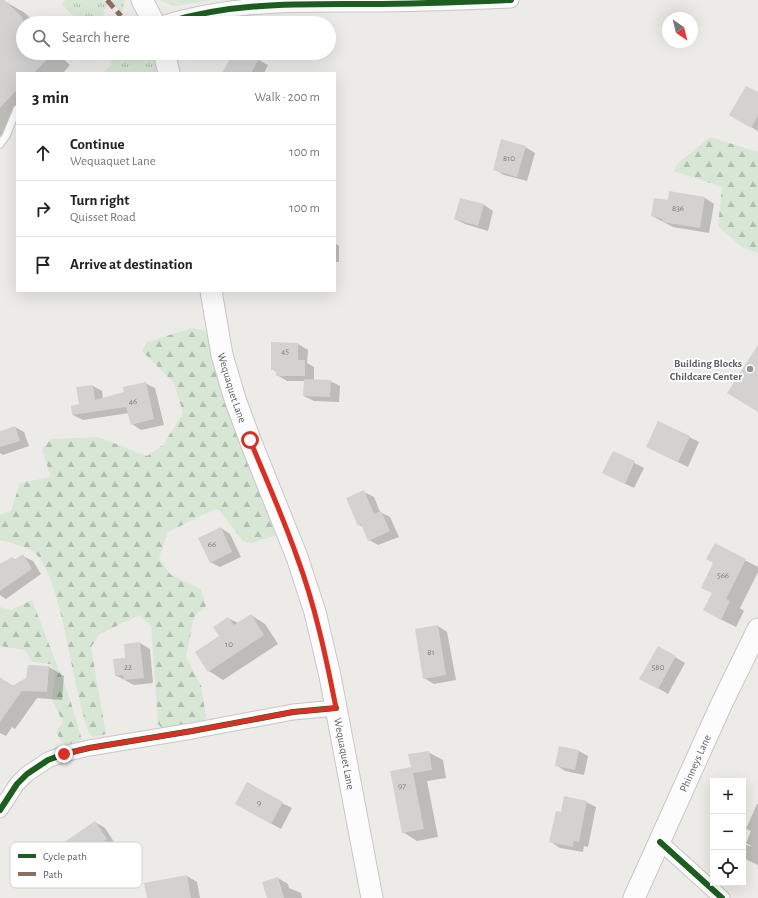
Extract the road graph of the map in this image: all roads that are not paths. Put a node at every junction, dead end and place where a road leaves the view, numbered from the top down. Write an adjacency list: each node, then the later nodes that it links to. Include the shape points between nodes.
1 (142, 0): 3 (main road)
2 (511, 0): 4 (street, via 251,6)
3 (150, 16)
4 (192, 16)
5 (166, 60): 6 (main road)
6 (170, 72)
7 (16, 111): 8 (lane)
8 (0, 144)
9 (211, 292): 11 (main road, Wequaquet Lane, via 222,355 231,386 306,584)
10 (758, 629): 13 (main road, Phinneys Lane)
11 (336, 708): 12 (street, via 293,712 64,754 48,760 27,774); 14 (main road, Wequaquet Lane)
12 (0, 810)
13 (660, 842): 15 (main road, Phinneys Lane); 16 (street)
14 (372, 898)
15 (634, 898)
16 (722, 898)

